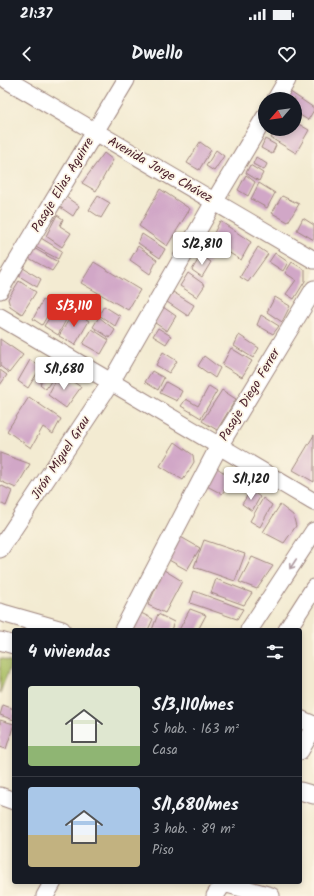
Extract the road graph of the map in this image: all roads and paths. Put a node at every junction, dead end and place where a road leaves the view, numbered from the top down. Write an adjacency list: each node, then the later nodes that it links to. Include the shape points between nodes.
1 (7, 80): 6 (street, Avenida Jorge Chávez)
2 (126, 80): 6 (street, Pasaje Elias Aguirre)
3 (287, 80): 4 (street)
4 (280, 92)
5 (258, 129): 7 (street, Jirón Miguel Grau)
6 (95, 132): 7 (street, Avenida Jorge Chávez); 10 (street, Pasaje Elias Aguirre)
7 (214, 202): 8 (street, Avenida Jorge Chávez); 12 (street, Jirón Miguel Grau)
8 (314, 260)
9 (314, 289): 13 (street, Pasaje Diego Ferrer)
10 (0, 290)
11 (0, 317): 12 (street)
12 (111, 382): 13 (street); 16 (street, Jirón Miguel Grau)
13 (219, 446): 14 (street); 20 (street, Pasaje Diego Ferrer)
14 (314, 502)
15 (314, 531): 21 (street, one-way to 21)
16 (0, 550)
17 (314, 588): 22 (street)
18 (0, 612): 19 (street)
19 (55, 628)
20 (124, 628)
21 (250, 628)
22 (288, 628)
23 (0, 641): 24 (street)
24 (12, 644)
25 (302, 720): 26 (street)
26 (314, 726): 27 (street)
27 (302, 747)
28 (302, 791): 29 (street)
29 (314, 795)
30 (0, 796): 31 (street)
31 (12, 801)
32 (51, 884): 34 (street)
33 (221, 886): 35 (street)
34 (46, 896)
35 (271, 896)

